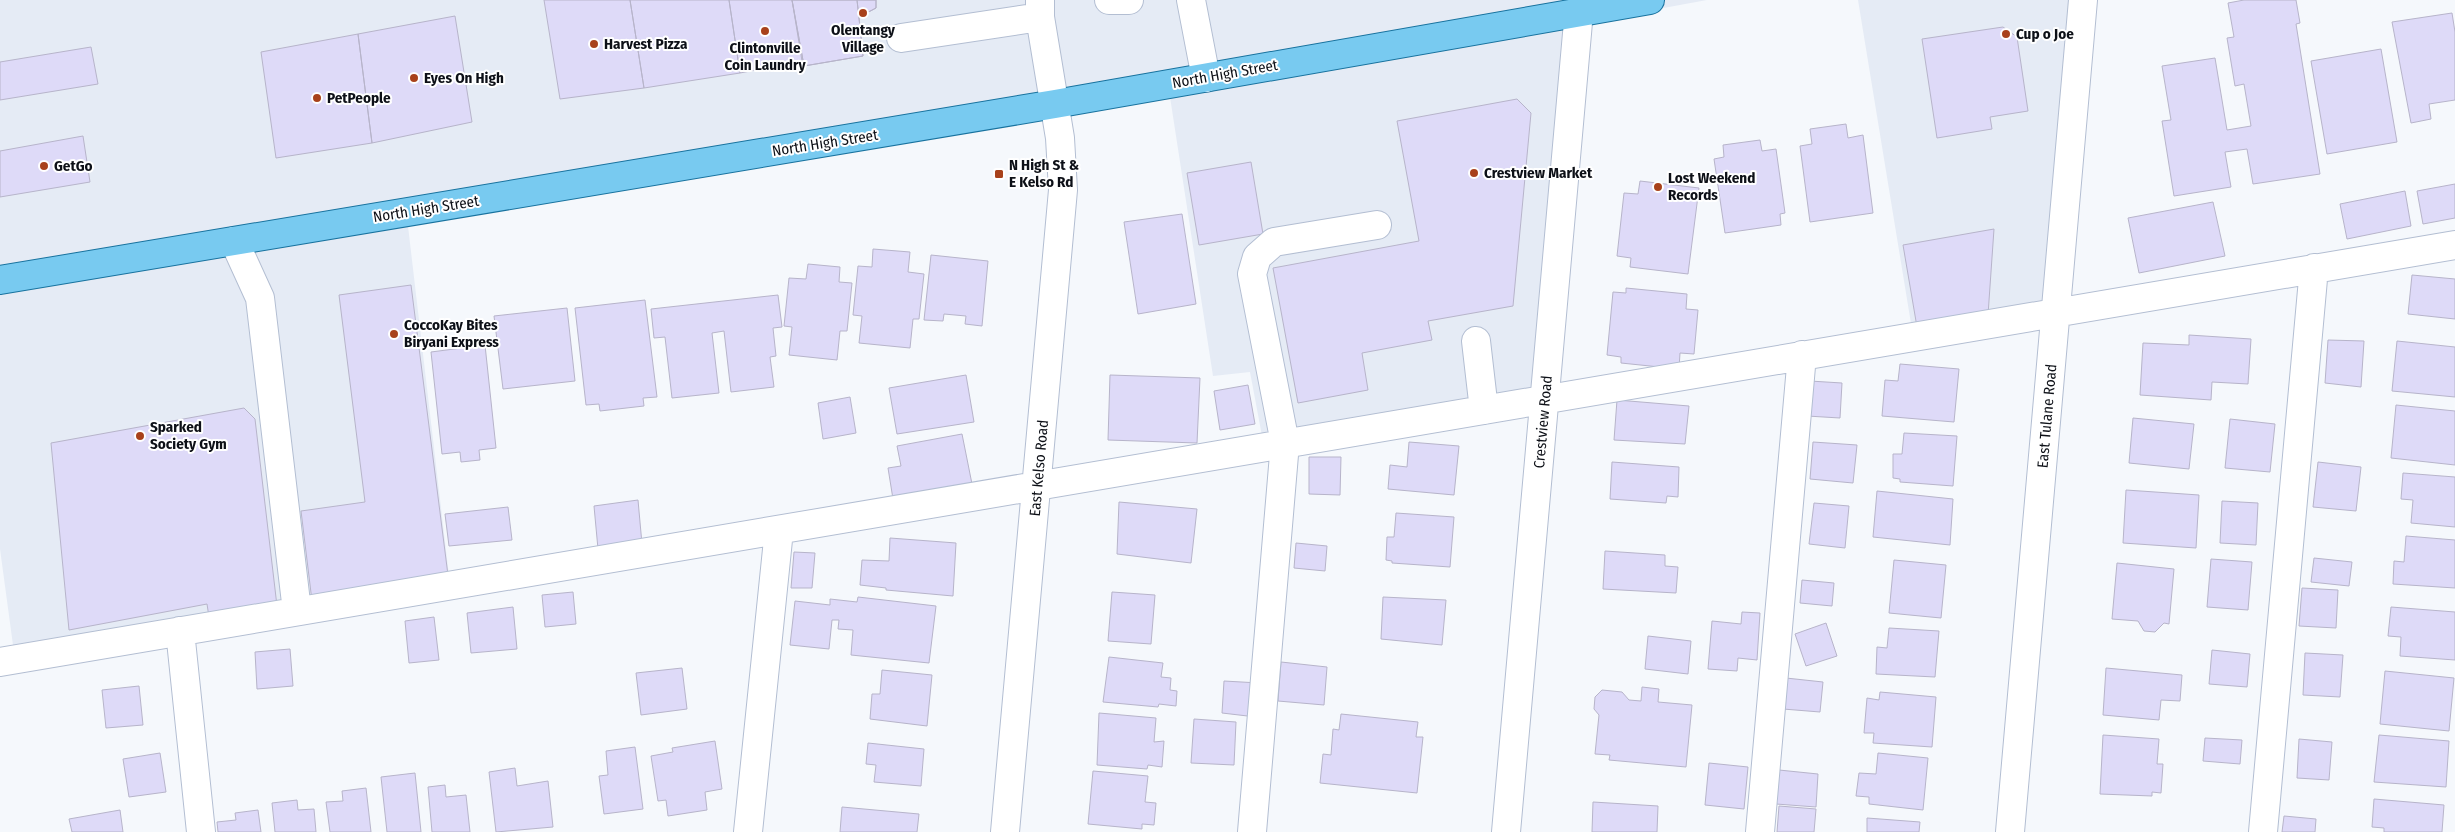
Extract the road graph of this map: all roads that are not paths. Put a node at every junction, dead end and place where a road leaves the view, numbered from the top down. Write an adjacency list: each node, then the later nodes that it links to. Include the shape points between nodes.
1 (1109, 0): 2 (street)
2 (1129, 0)
3 (1191, 0): 9 (street)
4 (1650, 0): 7 (main road, North High Street)
5 (2083, 0): 16 (street, East Tulane Road)
6 (1040, 8): 8 (street); 10 (street, East Kelso Road)
7 (1579, 11): 9 (main road, North High Street); 19 (street, Crestview Road)
8 (901, 38)
9 (1206, 78): 10 (main road, North High Street)
10 (1055, 104): 12 (main road, North High Street); 22 (street, East Kelso Road, via 1062,190)
11 (1378, 225): 21 (street, via 1274,242 1257,257 1252,274)
12 (234, 241): 15 (main road, North High Street); 24 (street, via 260,298)
13 (2455, 245): 14 (street)
14 (2314, 268): 16 (street); 34 (street)
15 (0, 280)
16 (2056, 313): 18 (street); 33 (street, East Tulane Road)
17 (1476, 341): 20 (street)
18 (1802, 355): 19 (street); 32 (street)
19 (1544, 400): 20 (street); 31 (street, Crestview Road)
20 (1484, 410): 21 (street)
21 (1286, 443): 22 (street); 30 (street)
22 (1038, 485): 23 (street); 29 (street, East Kelso Road)
23 (779, 530): 24 (street); 28 (street)
24 (297, 611): 25 (street)
25 (180, 631): 26 (street); 27 (street)
26 (0, 662)
27 (201, 832)
28 (748, 832)
29 (1005, 832)
30 (1252, 832)
31 (1506, 832)
32 (1760, 832)
33 (2010, 832)
34 (2263, 832)

